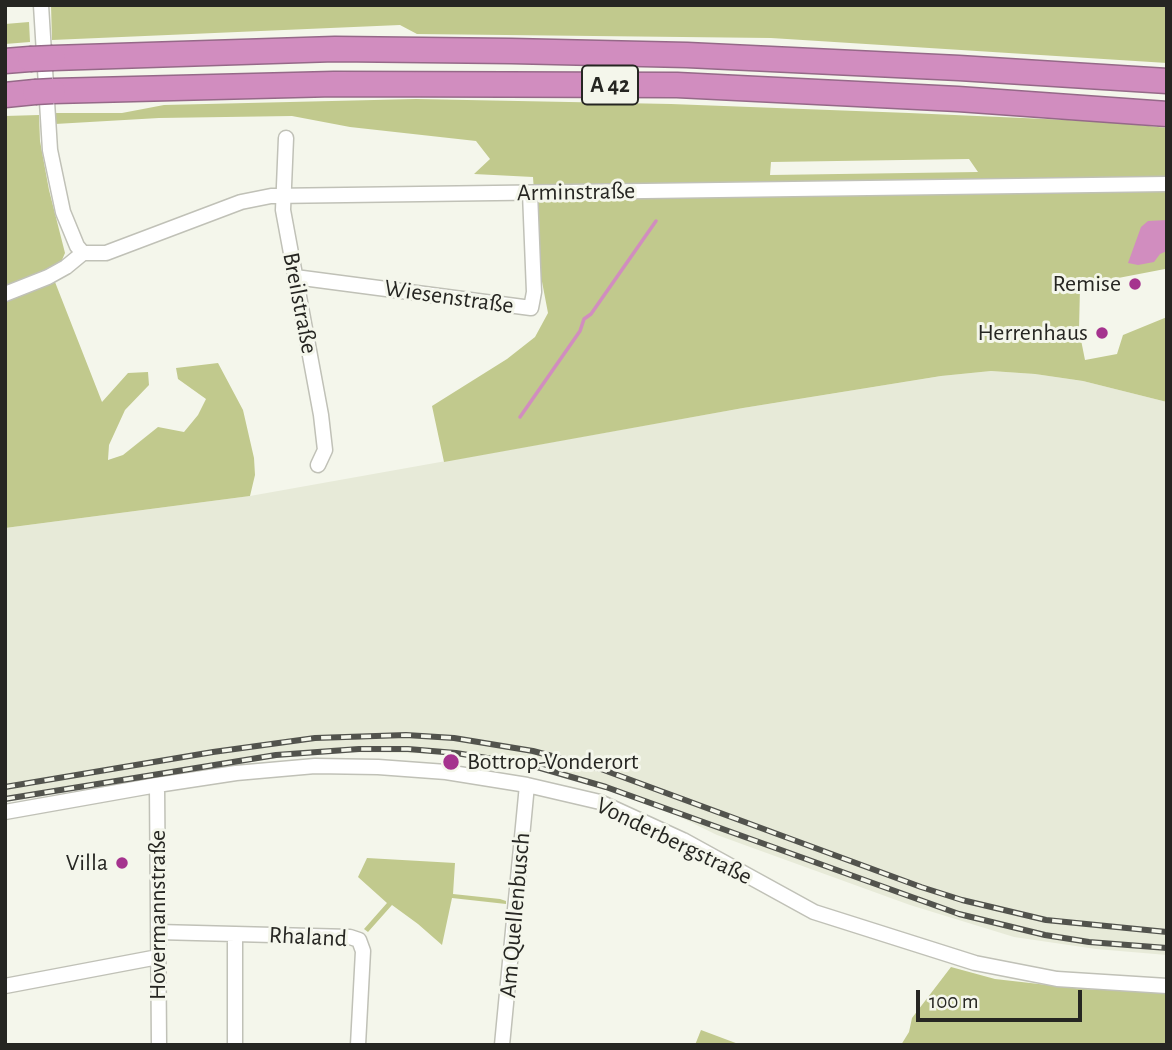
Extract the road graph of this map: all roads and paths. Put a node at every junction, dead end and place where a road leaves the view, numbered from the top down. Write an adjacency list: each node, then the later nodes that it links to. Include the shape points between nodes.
1 (41, 5): 10 (street, via 50,150 63,212)
2 (5, 61): 3 (highway, A 42, via 335,49 538,52 687,55)
3 (1167, 81)
4 (5, 95): 5 (highway, A 42, via 334,84 677,85)
5 (1167, 114)
6 (286, 138): 9 (street, Breilstraße)
7 (1167, 184): 8 (street, Arminstraße)
8 (530, 193): 9 (street, Arminstraße); 11 (street, Wiesenstraße, via 531,308)
9 (282, 197): 10 (street, Arminstraße, via 241,202 106,253); 11 (street, Breilstraße)
10 (83, 253): 12 (street, Arminstraße, via 48,277)
11 (295, 277): 13 (street, Breilstraße, via 324,437 325,450)
12 (5, 294)
13 (318, 465)
14 (157, 785): 15 (street, Vonderbergstraße, via 315,766 421,769); 16 (street, Vonderbergstraße); 17 (street, Hovermannstraße)
15 (527, 785): 21 (street, Vonderbergstraße, via 600,802 683,840 814,912 996,968 1057,979); 25 (street, Am Quellenbusch)
16 (5, 812)
17 (158, 932): 18 (street, Rhaland); 19 (street, Hovermannstraße)
18 (235, 934): 23 (street, Rhaland); 24 (street, Rhaland, via 359,940 363,951)
19 (158, 957): 20 (street); 22 (street, Hovermannstraße)
20 (5, 986)
21 (1167, 986)
22 (159, 1045)
23 (236, 1045)
24 (358, 1045)
25 (502, 1045)

